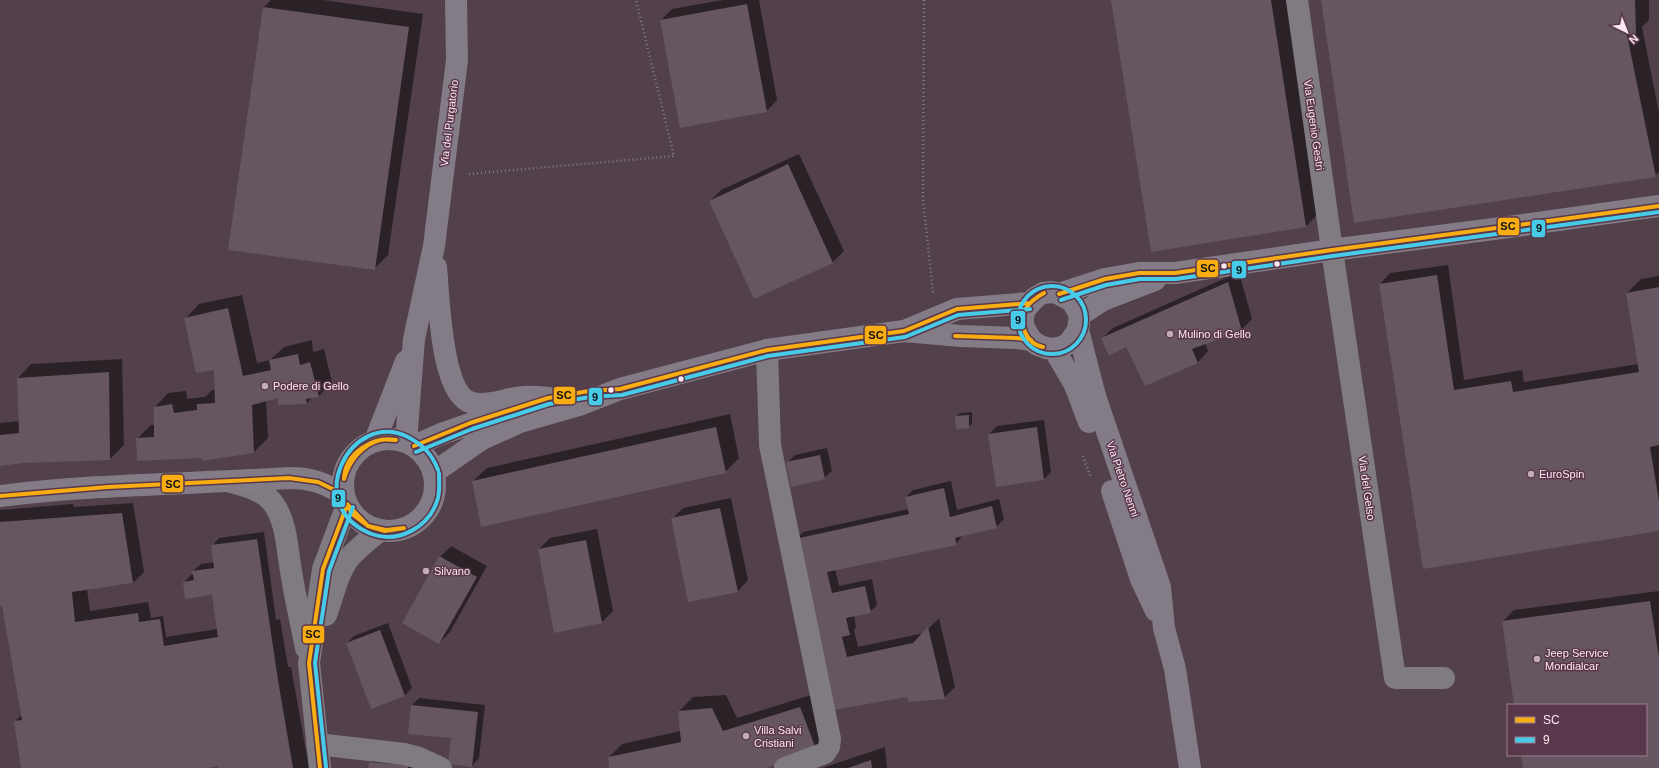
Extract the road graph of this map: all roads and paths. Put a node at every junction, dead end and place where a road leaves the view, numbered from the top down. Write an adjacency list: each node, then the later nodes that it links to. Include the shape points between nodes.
1 (456, 0): 7 (street, Via del Purgatorio, via 457,60)
2 (636, 0): 5 (path, via 674,156)
3 (924, 0): 11 (path, via 923,199)
4 (1297, 0): 8 (street, Via Eugenio Gestri)
5 (469, 174)
6 (1659, 206): 8 (street)
7 (434, 246): 15 (street); 20 (street, via 446,359 452,381 458,391 470,402 478,404 524,397)
8 (1332, 250): 9 (street); 30 (street, Via del Gelso, via 1395,678)
9 (1175, 273): 10 (street, via 1139,273 1105,279); 13 (street, via 1103,300)
10 (1059, 294): 12 (street, via 1043,293); 13 (street, via 1072,301)
11 (934, 300)
12 (1030, 303): 14 (street, via 957,309); 16 (street, via 1025,310 1023,322)
13 (1079, 323): 17 (street, via 1069,343); 28 (street, Via Pietro Nenni, via 1095,396 1160,587)
14 (904, 331): 16 (street); 18 (street)
15 (414, 339): 21 (street); 22 (street)
16 (1030, 340): 17 (street, via 1042,347)
17 (1054, 349): 28 (street, Via Pietro Nenni, via 1081,398 1141,579)
18 (767, 350): 19 (street); 34 (street, via 770,445 830,739 825,753)
19 (620, 389): 20 (street); 23 (street, via 498,431)
20 (548, 398): 22 (street)
21 (375, 441): 22 (street, via 396,439); 26 (street, via 358,451 346,467 343,480)
22 (410, 444): 23 (street, via 423,453)
23 (434, 473): 27 (street, via 433,499 418,521 406,528)
24 (231, 482): 25 (street, via 130,486); 26 (street, via 300,478 323,482); 29 (street, via 265,495 280,513)
25 (0, 496)
26 (345, 499): 27 (street, via 355,517 367,526); 29 (street, via 323,569)
27 (380, 530): 29 (street, via 349,558 343,568)
28 (1164, 628): 35 (street, Via Pietro Nenni, via 1175,669)
29 (309, 663): 31 (street)
30 (1444, 678)
31 (317, 744): 32 (street); 33 (street, via 404,754)
32 (320, 768)
33 (441, 768)
34 (785, 768)
35 (1190, 768)

